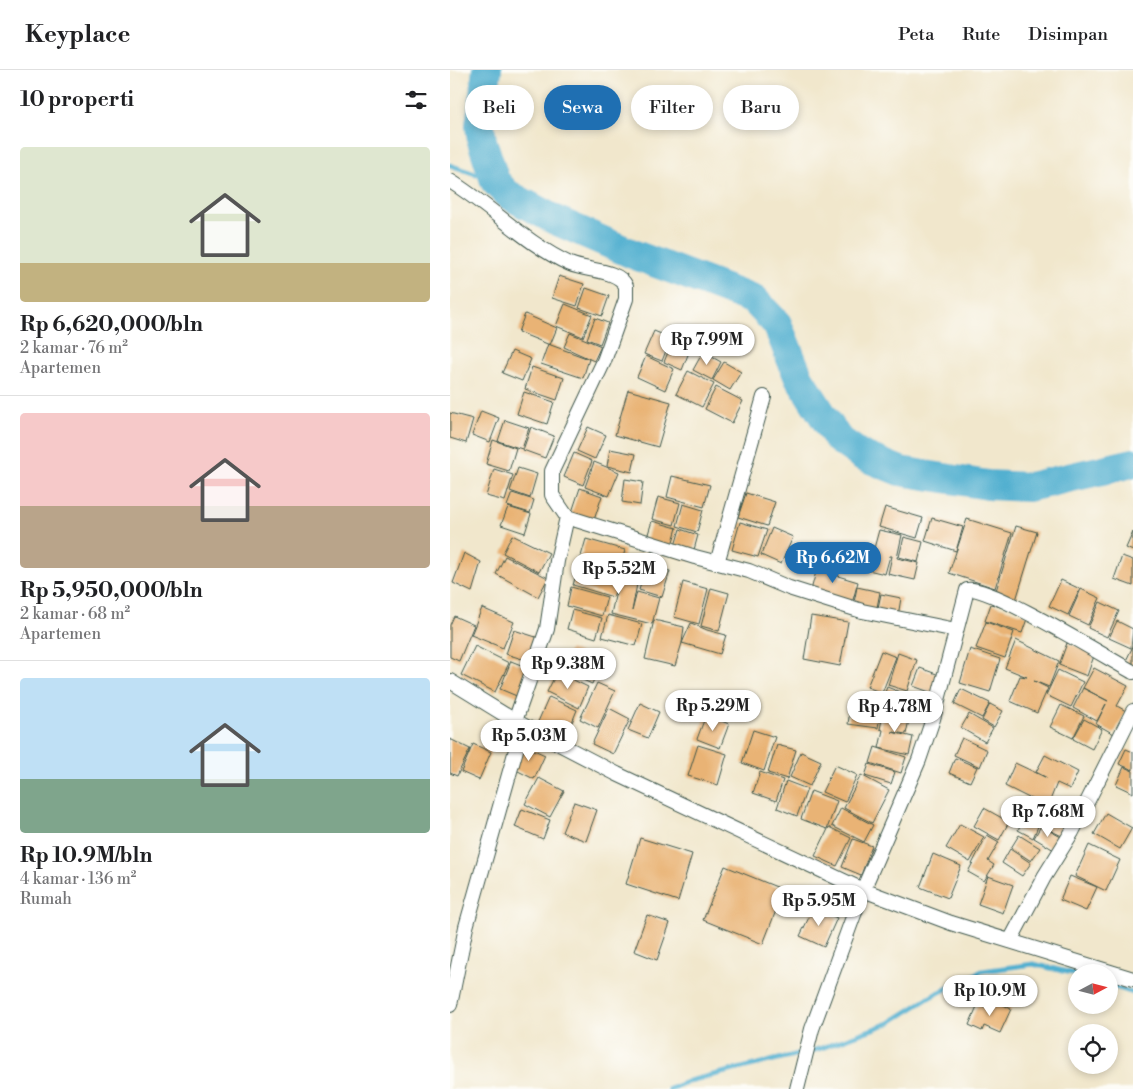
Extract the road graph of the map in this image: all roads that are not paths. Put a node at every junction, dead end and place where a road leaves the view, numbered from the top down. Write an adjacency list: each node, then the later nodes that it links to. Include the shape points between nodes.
1 (450, 181): 3 (street, via 518,231 571,264 615,277 626,286 626,299 604,361 552,471 552,494)
2 (764, 397): 4 (street)
3 (567, 517): 4 (street); 9 (street, via 547,629)
4 (717, 563): 5 (street, via 862,611)
5 (956, 630): 6 (street, via 967,590 977,589 1015,606); 10 (street, via 919,760)
6 (1133, 672)
7 (450, 681): 9 (street)
8 (1133, 711): 11 (street, via 1072,832)
9 (519, 723): 10 (street, via 700,815); 13 (street, via 466,927)
10 (863, 890): 11 (street); 14 (street, via 812,1029)
11 (1010, 941): 12 (street)
12 (1133, 979)
13 (450, 1005)
14 (797, 1089)

